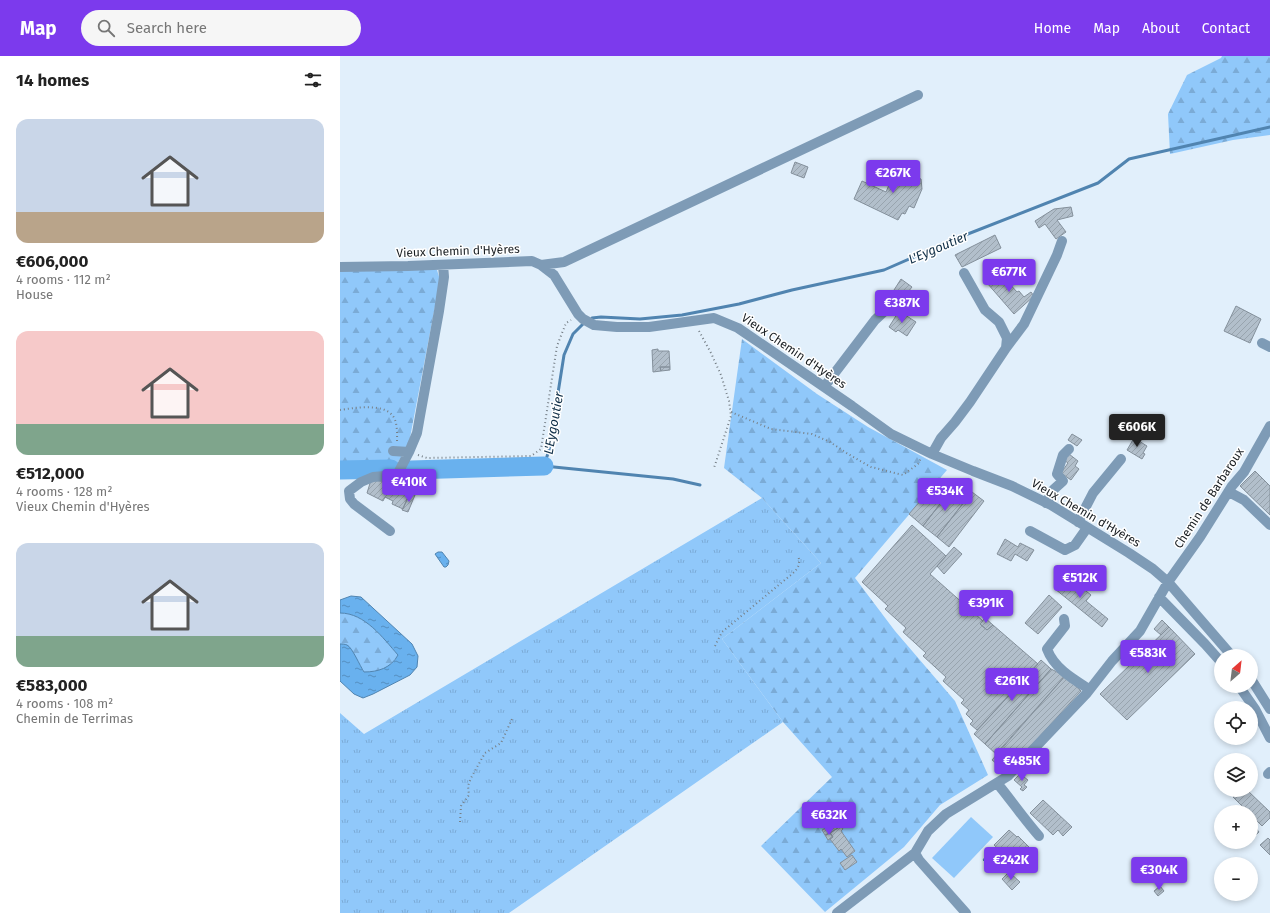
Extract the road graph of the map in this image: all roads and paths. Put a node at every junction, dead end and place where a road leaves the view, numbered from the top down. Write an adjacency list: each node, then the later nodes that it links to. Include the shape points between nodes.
1 (918, 95): 4 (street, via 564,262)
2 (1062, 241): 10 (street, via 1024,324)
3 (443, 265): 4 (street, Vieux Chemin d'Hyères, via 532,260); 5 (street, Vieux Chemin d'Hyères); 18 (street, via 444,278 420,416 417,432)
4 (541, 265): 8 (street, Vieux Chemin d'Hyères, via 554,275)
5 (340, 267)
6 (964, 273): 10 (street, via 985,310 999,322 1007,338)
7 (890, 306): 11 (street, via 874,320)
8 (578, 314): 9 (street, Vieux Chemin d'Hyères, via 594,325 617,327); 18 (path, via 566,323 557,346 541,449 531,456 427,458)
9 (693, 321): 11 (street, Vieux Chemin d'Hyères, via 714,318 738,328); 13 (path, via 721,375)
10 (1006, 348): 19 (street, via 955,422)
11 (824, 387): 19 (street, Vieux Chemin d'Hyères, via 891,434)
12 (340, 410): 17 (path, via 372,406 392,414 396,431)
13 (731, 412): 19 (path, via 771,428 812,434 871,467 903,475 918,464); 21 (path)
14 (1270, 426): 15 (street, Chemin de Barbaroux)
15 (1267, 440): 22 (street, Chemin de Barbaroux)
16 (1069, 449): 23 (street, via 1063,455 1057,474 1064,482 1053,490)
17 (395, 451): 18 (street)
18 (408, 452): 27 (street, via 397,475 373,477 349,491 354,504)
19 (928, 452): 23 (street, Vieux Chemin d'Hyères, via 1012,486)
20 (1121, 459): 24 (street, via 1093,493)
21 (714, 468)
22 (1229, 492): 25 (street, via 1244,500); 30 (street, Chemin de Barbaroux)
23 (1046, 503): 24 (street, Vieux Chemin d'Hyères)
24 (1078, 522): 26 (street, Vieux Chemin d'Hyères)
25 (1270, 525)
26 (1087, 528): 28 (street, via 1075,545 1065,550); 30 (street, Vieux Chemin d'Hyères, via 1141,561)
27 (390, 531)
28 (1030, 531)
29 (798, 556): 33 (path, via 798,569 722,632)
30 (1168, 582): 31 (street, Chemin de Barbaroux); 34 (street, Vieux Chemin d'Hyères)
31 (1159, 597): 35 (street); 36 (street, Chemin de Barbaroux, via 1140,631)
32 (1064, 619): 36 (street, via 1066,626 1047,649 1060,668)
33 (714, 646)
34 (1226, 649)
35 (1214, 654)
36 (1089, 689): 42 (street, Chemin de Barbaroux, via 1014,771)
37 (1258, 690): 39 (street)
38 (1244, 693): 41 (street)
39 (1270, 709)
40 (512, 719): 43 (path, via 501,743 484,753 471,778 468,786 469,795 461,806)
41 (1270, 738)
42 (997, 783): 44 (street); 45 (street, Chemin de Barbaroux, via 946,814 928,831)
43 (460, 822)
44 (1039, 836)
45 (915, 853): 46 (street); 47 (street)
46 (837, 913)
47 (966, 913)

